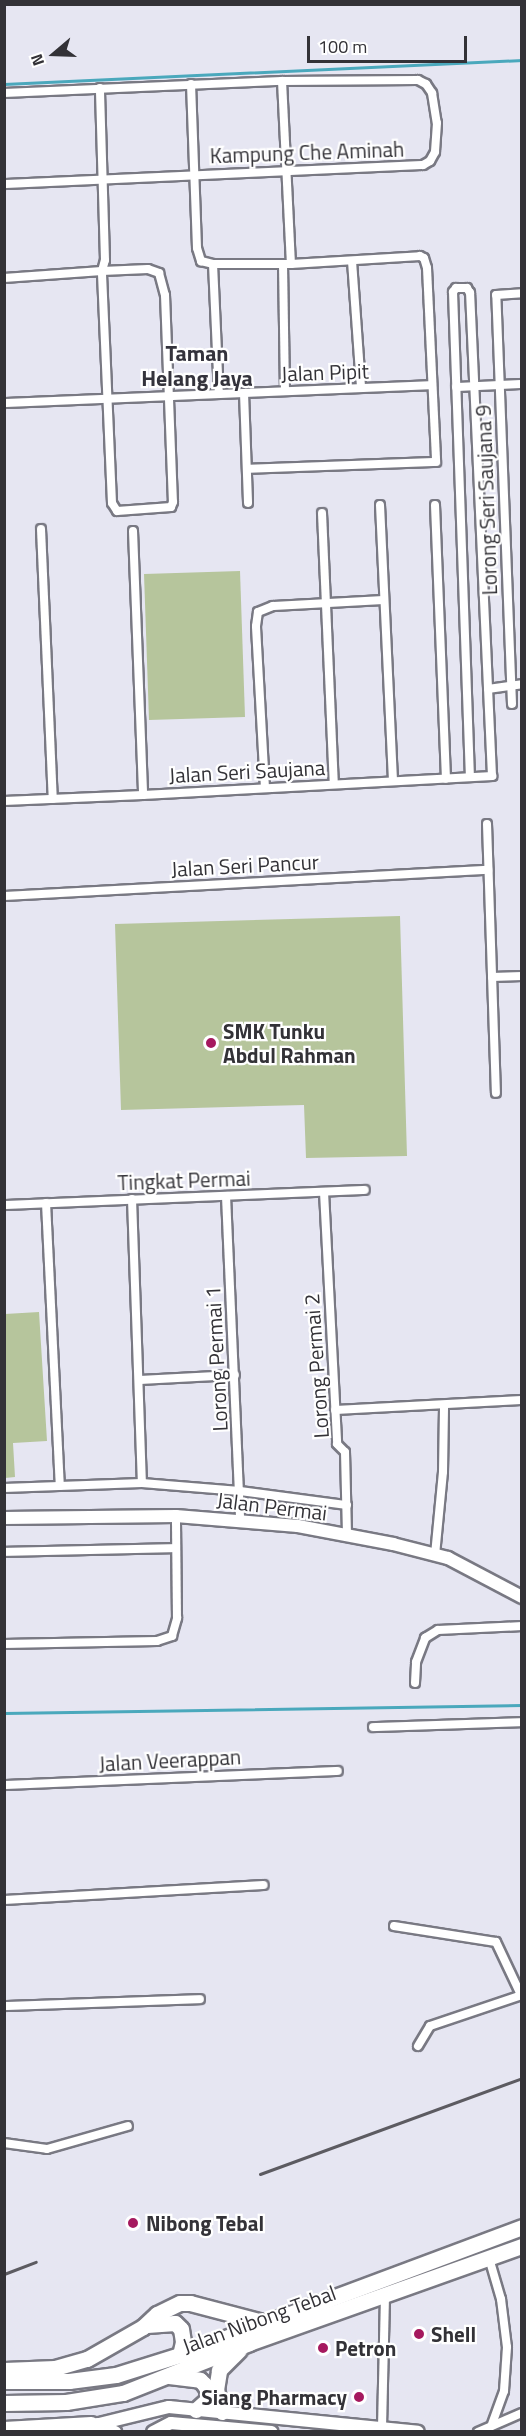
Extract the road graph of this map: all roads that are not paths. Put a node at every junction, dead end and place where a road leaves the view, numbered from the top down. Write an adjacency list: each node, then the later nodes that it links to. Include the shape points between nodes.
1 (282, 81): 2 (street, Kampung Che Aminah); 5 (street); 5 (street, Kampung Che Aminah, via 418,80 432,93 437,123 435,152 423,165)
2 (191, 84): 3 (street, Kampung Che Aminah); 6 (street)
3 (100, 88): 4 (street, Kampung Che Aminah); 7 (street)
4 (4, 93)
5 (287, 171): 6 (street, Kampung Che Aminah); 11 (street)
6 (196, 174): 7 (street, Kampung Che Aminah); 10 (street, via 198,255 201,261)
7 (103, 179): 8 (street, Kampung Che Aminah); 12 (street)
8 (4, 184)
9 (352, 261): 11 (street); 17 (street, via 424,258); 20 (street)
10 (213, 264): 11 (street); 23 (street)
11 (287, 264): 21 (street)
12 (102, 271): 13 (street); 24 (street, via 148,269 159,273 165,295); 25 (street)
13 (4, 278)
14 (522, 293): 16 (street, Lorong Seri Saujana 9, via 496,295)
15 (522, 384): 16 (street)
16 (500, 385): 18 (street); 36 (street, Lorong Seri Saujana 9)
17 (431, 386): 20 (street, Jalan Pipit); 27 (street, via 436,462)
18 (475, 386): 19 (street); 19 (street, via 469,290 456,288); 37 (street)
19 (456, 387): 39 (street)
20 (361, 388): 21 (street, Jalan Pipit)
21 (285, 392): 22 (street, Jalan Pipit)
22 (244, 393): 23 (street, Jalan Pipit); 27 (street)
23 (219, 394): 24 (street, Jalan Pipit)
24 (169, 396): 25 (street, Jalan Pipit); 25 (street, via 173,502 168,509 117,511 112,503)
25 (106, 399): 26 (street, Jalan Pipit)
26 (4, 403)
27 (247, 469): 28 (street)
28 (248, 503)
29 (380, 505): 34 (street)
30 (435, 505): 40 (street)
31 (322, 513): 35 (street)
32 (41, 529): 45 (street)
33 (133, 531): 44 (street)
34 (384, 600): 35 (street); 41 (street)
35 (326, 603): 42 (street); 43 (street, via 273,606 258,612)
36 (517, 685): 37 (street); 38 (street, Lorong Seri Saujana 9)
37 (488, 689): 39 (street, Jalan Seri Saujana, via 492,776)
38 (512, 704)
39 (470, 777): 40 (street, Jalan Seri Saujana)
40 (446, 778): 41 (street, Jalan Seri Saujana)
41 (393, 781): 42 (street, Jalan Seri Saujana)
42 (334, 784): 43 (street, Jalan Seri Saujana)
43 (265, 788): 44 (street, Jalan Seri Saujana)
44 (142, 795): 45 (street, Jalan Seri Saujana)
45 (53, 799): 46 (street, Jalan Seri Saujana)
46 (4, 801)
47 (486, 824): 48 (street)
48 (488, 870): 49 (street, Jalan Seri Pancur); 51 (street)
49 (4, 896)
50 (522, 976): 51 (street)
51 (492, 977): 52 (street)
52 (496, 1092)
53 (365, 1190): 54 (street, Tingkat Permai)
54 (324, 1192): 55 (street, Tingkat Permai); 63 (street, Lorong Permai 2)
55 (226, 1196): 56 (street, Tingkat Permai); 59 (street, Lorong Permai 1)
56 (132, 1199): 57 (street, Tingkat Permai); 60 (street)
57 (46, 1203): 58 (street, Tingkat Permai); 65 (street)
58 (4, 1205)
59 (235, 1375): 60 (street); 67 (street, Lorong Permai 1)
60 (139, 1380): 64 (street)
61 (522, 1400): 62 (street)
62 (444, 1405): 63 (street); 75 (street, via 443,1472)
63 (335, 1410): 68 (street, Lorong Permai 2, via 337,1444 345,1452)
64 (142, 1483): 65 (street); 67 (street)
65 (60, 1486): 66 (street)
66 (4, 1488)
67 (240, 1491): 68 (street); 71 (street, Lorong Permai 1)
68 (347, 1505): 72 (street, Lorong Permai 2)
69 (176, 1516): 70 (street, Jalan Permai); 71 (street, Jalan Permai); 73 (street)
70 (4, 1518)
71 (240, 1521): 72 (street, Jalan Permai)
72 (347, 1535): 75 (street, Jalan Permai)
73 (176, 1548): 74 (street); 78 (street, via 177,1618 172,1636 157,1641)
74 (4, 1552)
75 (435, 1555): 76 (street, Jalan Permai)
76 (522, 1597)
77 (522, 1626): 79 (street, via 438,1630 425,1638 416,1662)
78 (4, 1644)
79 (415, 1683)
80 (522, 1722): 81 (street)
81 (373, 1727)
82 (338, 1771): 83 (street, Jalan Veerappan)
83 (4, 1785)
84 (264, 1885): 85 (street)
85 (4, 1900)
86 (394, 1926): 87 (street, via 496,1942)
87 (521, 1995): 90 (street, via 430,2026)
88 (200, 1999): 89 (street)
89 (4, 2006)
90 (418, 2046)
91 (128, 2126): 92 (street, via 47,2149)
92 (4, 2143)
93 (522, 2227): 97 (highway, Jalan Nibong Tebal)
94 (522, 2246): 95 (highway, Jalan Nibong Tebal)
95 (489, 2258): 96 (highway, Jalan Nibong Tebal); 109 (street, via 501,2299 507,2347 504,2391)
96 (384, 2296): 99 (highway, Jalan Nibong Tebal); 110 (street)
97 (266, 2323): 98 (highway, via 190,2302 157,2314); 100 (highway, Jalan Nibong Tebal)
98 (143, 2327): 100 (highway, via 175,2323 181,2329); 101 (highway, via 87,2359 55,2368)
99 (249, 2343): 102 (highway, Jalan Nibong Tebal); 106 (highway, via 219,2370 216,2390)
100 (180, 2355): 103 (highway, Jalan Nibong Tebal, via 116,2375 69,2381)
101 (4, 2370)
102 (167, 2376): 104 (highway, Jalan Nibong Tebal, via 123,2393 66,2402); 105 (highway, via 200,2380 204,2384 207,2400)
103 (4, 2381)
104 (4, 2403)
105 (196, 2410): 106 (street); 108 (street, via 169,2408)
106 (222, 2412): 110 (street)
107 (522, 2413): 109 (street)
108 (95, 2424): 112 (highway); 113 (street); 114 (street)
109 (491, 2426): 118 (street)
110 (382, 2428): 117 (street)
111 (4, 2430): 112 (highway)
112 (27, 2431)
113 (77, 2432)
114 (116, 2432)
115 (153, 2432): 116 (street, via 171,2423)
116 (272, 2432)
117 (418, 2432)
118 (478, 2432)

